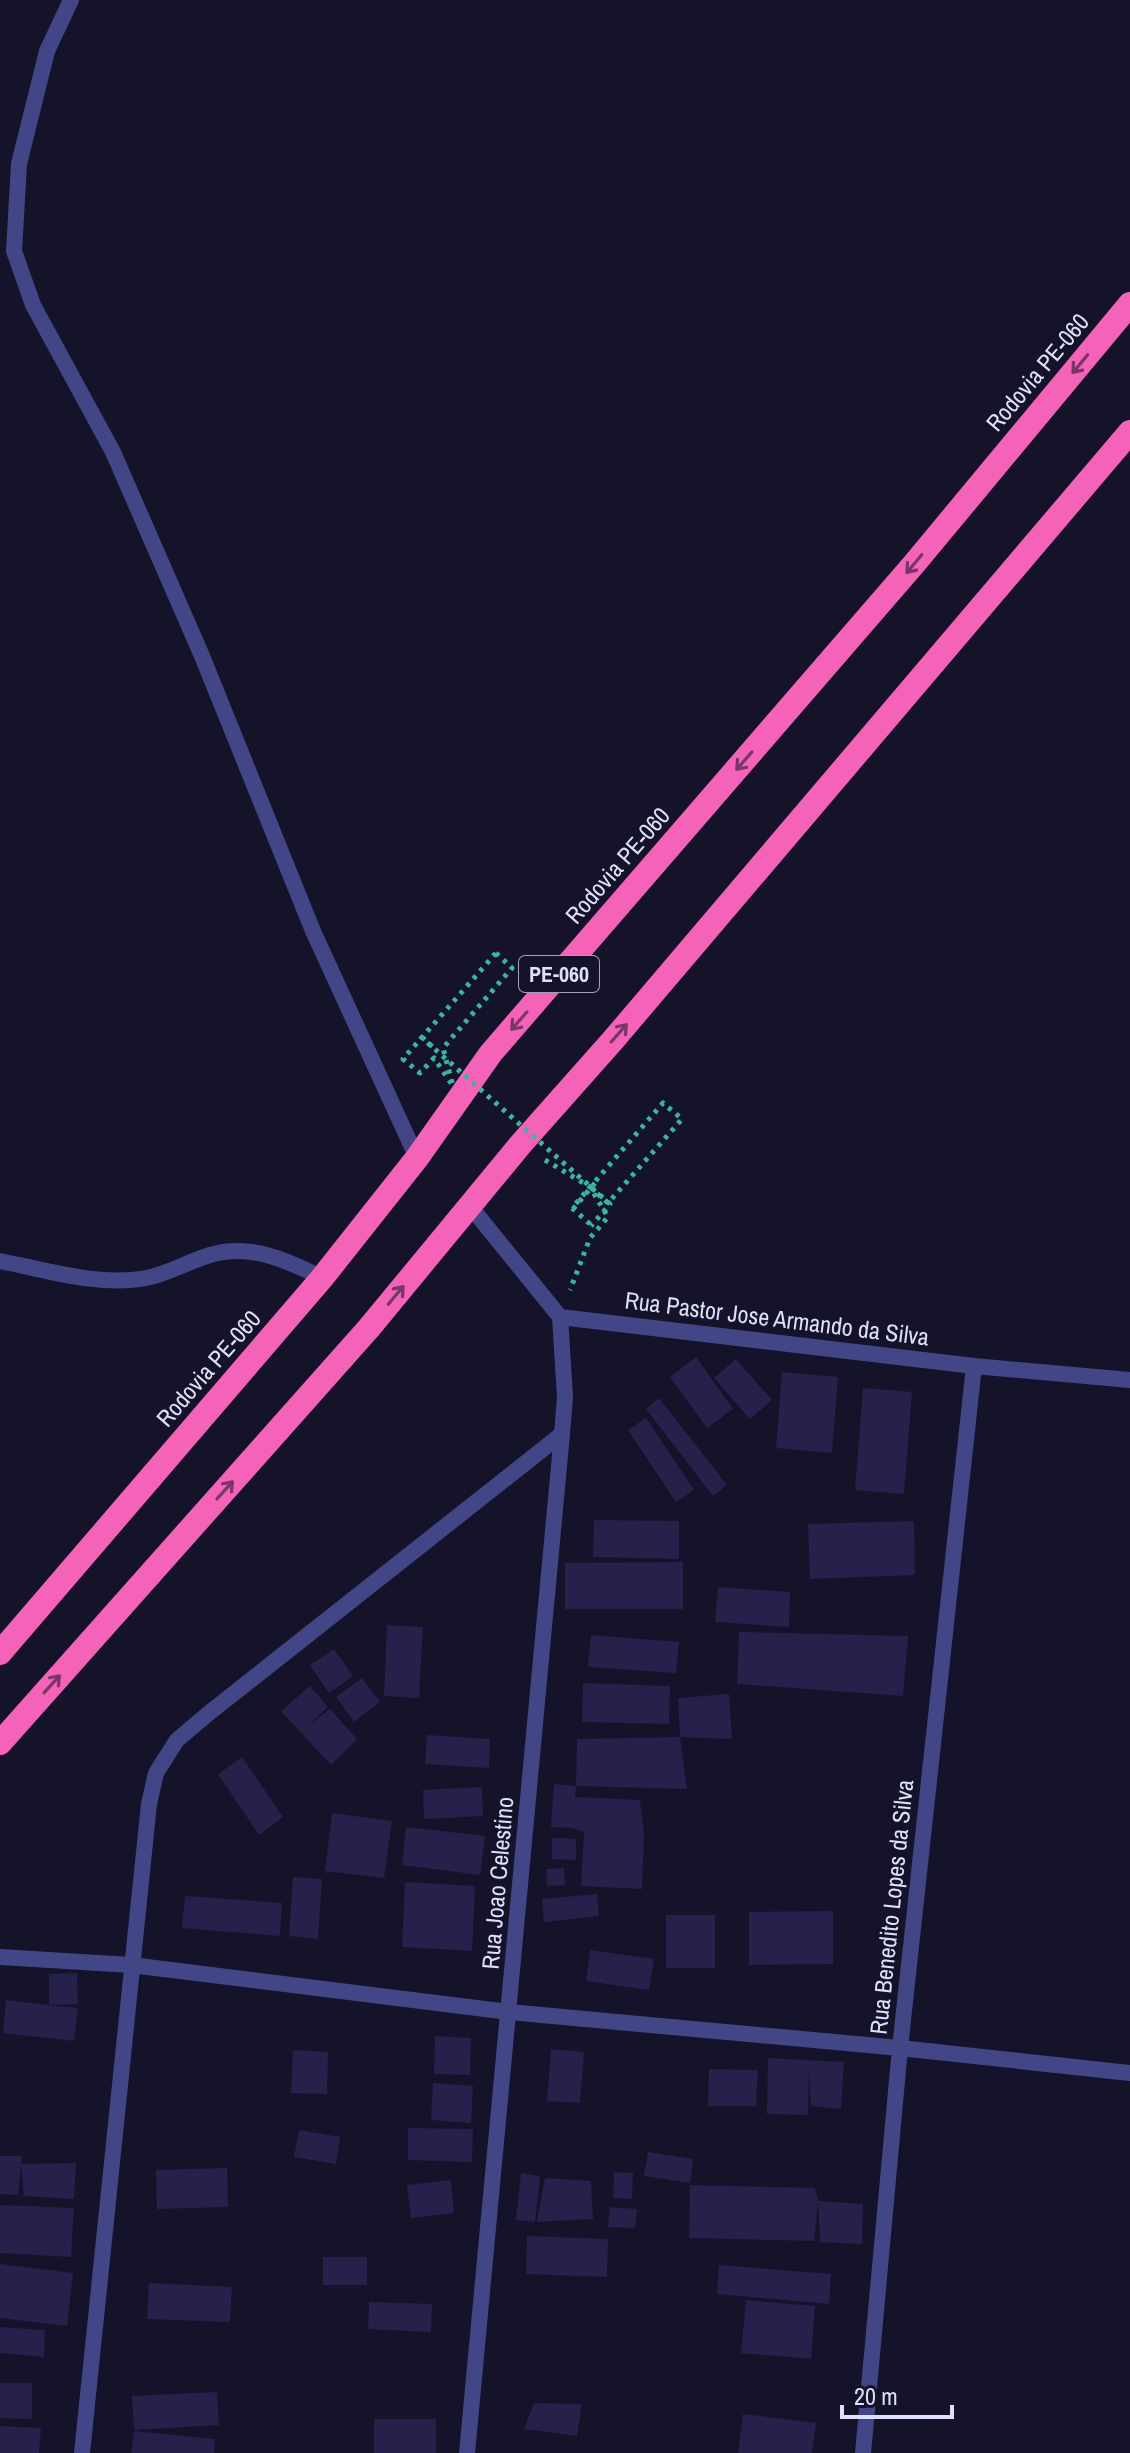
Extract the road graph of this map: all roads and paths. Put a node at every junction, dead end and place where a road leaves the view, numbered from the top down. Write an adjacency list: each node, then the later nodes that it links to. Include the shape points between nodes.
1 (71, 0): 7 (street, via 47,51 19,164 14,251 33,305 113,452 313,931)
2 (1130, 304): 7 (highway, Rodovia PE-060 / PE-060, one-way to 7, via 914,564 491,1053)
3 (1130, 432): 6 (highway, one-way to 3)
4 (421, 1037): 5 (path, bridge); 5 (path, via 402,1057 410,1065 419,1072); 5 (path, via 494,952 511,967); 9 (path, bridge)
5 (438, 1052)
6 (520, 1145): 8 (path); 10 (highway)
7 (417, 1158): 12 (highway, Rodovia PE-060 / PE-060)
8 (590, 1187): 9 (path, bridge); 9 (path, bridge, via 573,1209 591,1226); 9 (path, via 665,1104 683,1120); 13 (path, via 608,1217 590,1238)
9 (609, 1204)
10 (470, 1206): 13 (street); 18 (highway, one-way to 10, via 369,1328)
11 (0, 1261): 12 (street, via 99,1280 131,1279 212,1254 250,1251)
12 (322, 1278): 17 (highway, Rodovia PE-060 / PE-060)
13 (560, 1317): 14 (street, Rua Pastor Jose Armando da Silva); 16 (street, Rua Joao Celestino)
14 (974, 1366): 15 (street, Rua Pastor Jose Armando da Silva); 22 (street, Rua Benedito Lopes da Silva)
15 (1130, 1380)
16 (562, 1434): 20 (street, via 177,1740 156,1773 149,1804); 21 (street, Rua Joao Celestino)
17 (0, 1653)
18 (0, 1743)
19 (0, 1957): 20 (street)
20 (131, 1965): 21 (street); 24 (street)
21 (509, 2012): 22 (street); 25 (street, Rua Joao Celestino)
22 (900, 2048): 23 (street); 26 (street, Rua Benedito Lopes da Silva)
23 (1130, 2073)
24 (82, 2453)
25 (467, 2453)
26 (863, 2453)

